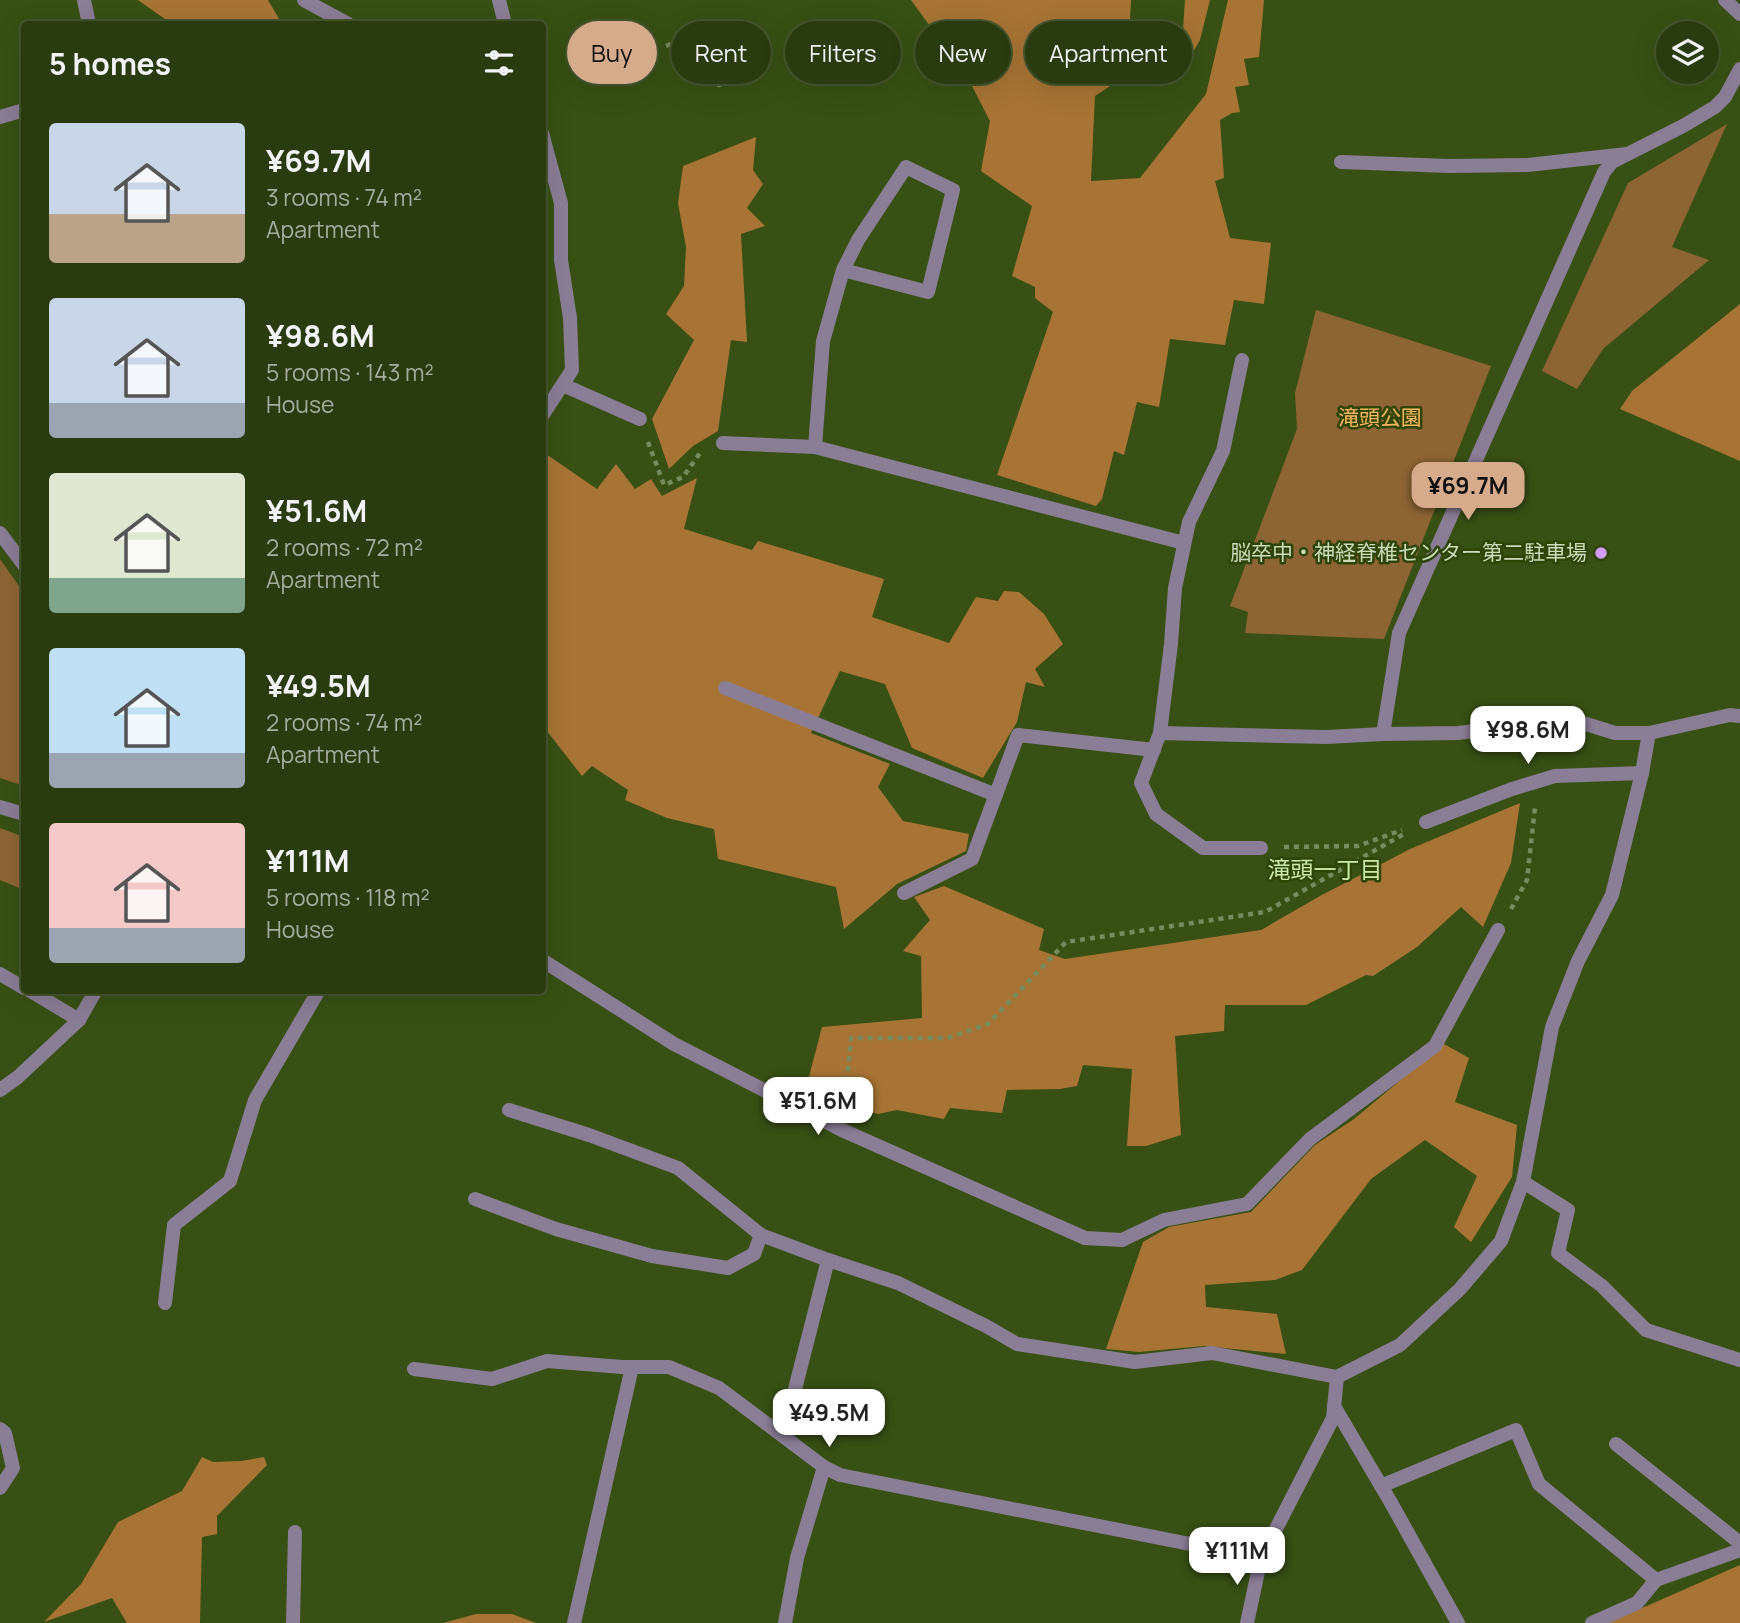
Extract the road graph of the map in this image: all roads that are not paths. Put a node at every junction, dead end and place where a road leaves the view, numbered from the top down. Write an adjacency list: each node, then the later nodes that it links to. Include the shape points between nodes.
1 (84, 0): 6 (street)
2 (304, 0): 7 (street)
3 (499, 0): 8 (street)
4 (1725, 0): 5 (street)
5 (1740, 14)
6 (88, 21)
7 (342, 21)
8 (504, 21)
9 (1740, 69): 13 (street, via 1715,107)
10 (21, 111): 11 (street)
11 (0, 117)
12 (546, 148): 17 (street, via 561,203 561,260 570,318 572,370)
13 (1628, 153): 14 (street, via 1528,165); 29 (street, via 1605,172 1399,633)
14 (1341, 162)
15 (843, 270): 15 (street, via 906,167 953,190 928,292); 21 (street, via 823,341)
16 (1242, 360): 23 (street, via 1223,451 1189,522)
17 (563, 385): 18 (street); 19 (street)
18 (546, 410)
19 (640, 419)
20 (723, 443): 21 (street)
21 (815, 447): 23 (street)
22 (0, 533): 24 (street)
23 (1184, 543): 27 (street)
24 (21, 561)
25 (724, 688): 32 (street)
26 (1740, 716): 28 (street)
27 (1160, 733): 29 (street); 30 (street)
28 (1649, 733): 29 (street, via 1615,733 1570,719 1458,733); 31 (street)
29 (1383, 734)
30 (1154, 750): 32 (street, via 1018,735); 36 (street, via 1141,783 1156,814 1203,848)
31 (1642, 773): 35 (street, via 1556,776); 48 (street, via 1612,895 1578,961 1552,1027)
32 (996, 795): 37 (street, via 972,859)
33 (0, 807): 34 (street)
34 (21, 813)
35 (1426, 822)
36 (1261, 848)
37 (904, 893)
38 (1498, 930): 39 (street, via 1435,1046 1310,1139 1247,1204 1164,1220 1122,1240 1085,1238 842,1130 674,1044)
39 (546, 963)
40 (0, 974): 41 (street)
41 (21, 986)
42 (35, 994): 45 (street)
43 (94, 994): 45 (street)
44 (317, 994): 52 (street, via 255,1100 230,1181 174,1225)
45 (79, 1020): 46 (street)
46 (0, 1090)
47 (509, 1110): 50 (street, via 678,1168)
48 (1523, 1182): 53 (street, via 1568,1210 1558,1253 1602,1286 1646,1330); 56 (street, via 1501,1241 1460,1289 1400,1345)
49 (475, 1199): 50 (street, via 556,1229 652,1256 728,1268 754,1254)
50 (761, 1235): 51 (street)
51 (828, 1260): 56 (street, via 898,1283 1017,1344 1135,1362 1212,1353); 59 (street)
52 (165, 1303)
53 (1740, 1360)
54 (632, 1367): 55 (street, via 547,1361 492,1379); 59 (street, via 669,1367 719,1388); 70 (street)
55 (414, 1369)
56 (1337, 1377): 57 (street)
57 (1334, 1406): 62 (street); 67 (street, via 1333,1418)
58 (0, 1429): 63 (street, via 13,1468)
59 (783, 1436): 61 (street)
60 (1616, 1444): 65 (street)
61 (824, 1467): 67 (street, via 840,1475); 71 (street, via 797,1559)
62 (1381, 1486): 68 (street, via 1516,1430 1539,1484); 73 (street)
63 (0, 1488)
64 (295, 1532): 69 (street)
65 (1740, 1543)
66 (1740, 1550): 68 (street)
67 (1261, 1558): 72 (street)
68 (1656, 1580): 74 (street, via 1637,1603)
69 (293, 1623)
70 (574, 1623)
71 (785, 1623)
72 (1247, 1623)
73 (1458, 1623)
74 (1592, 1623)

